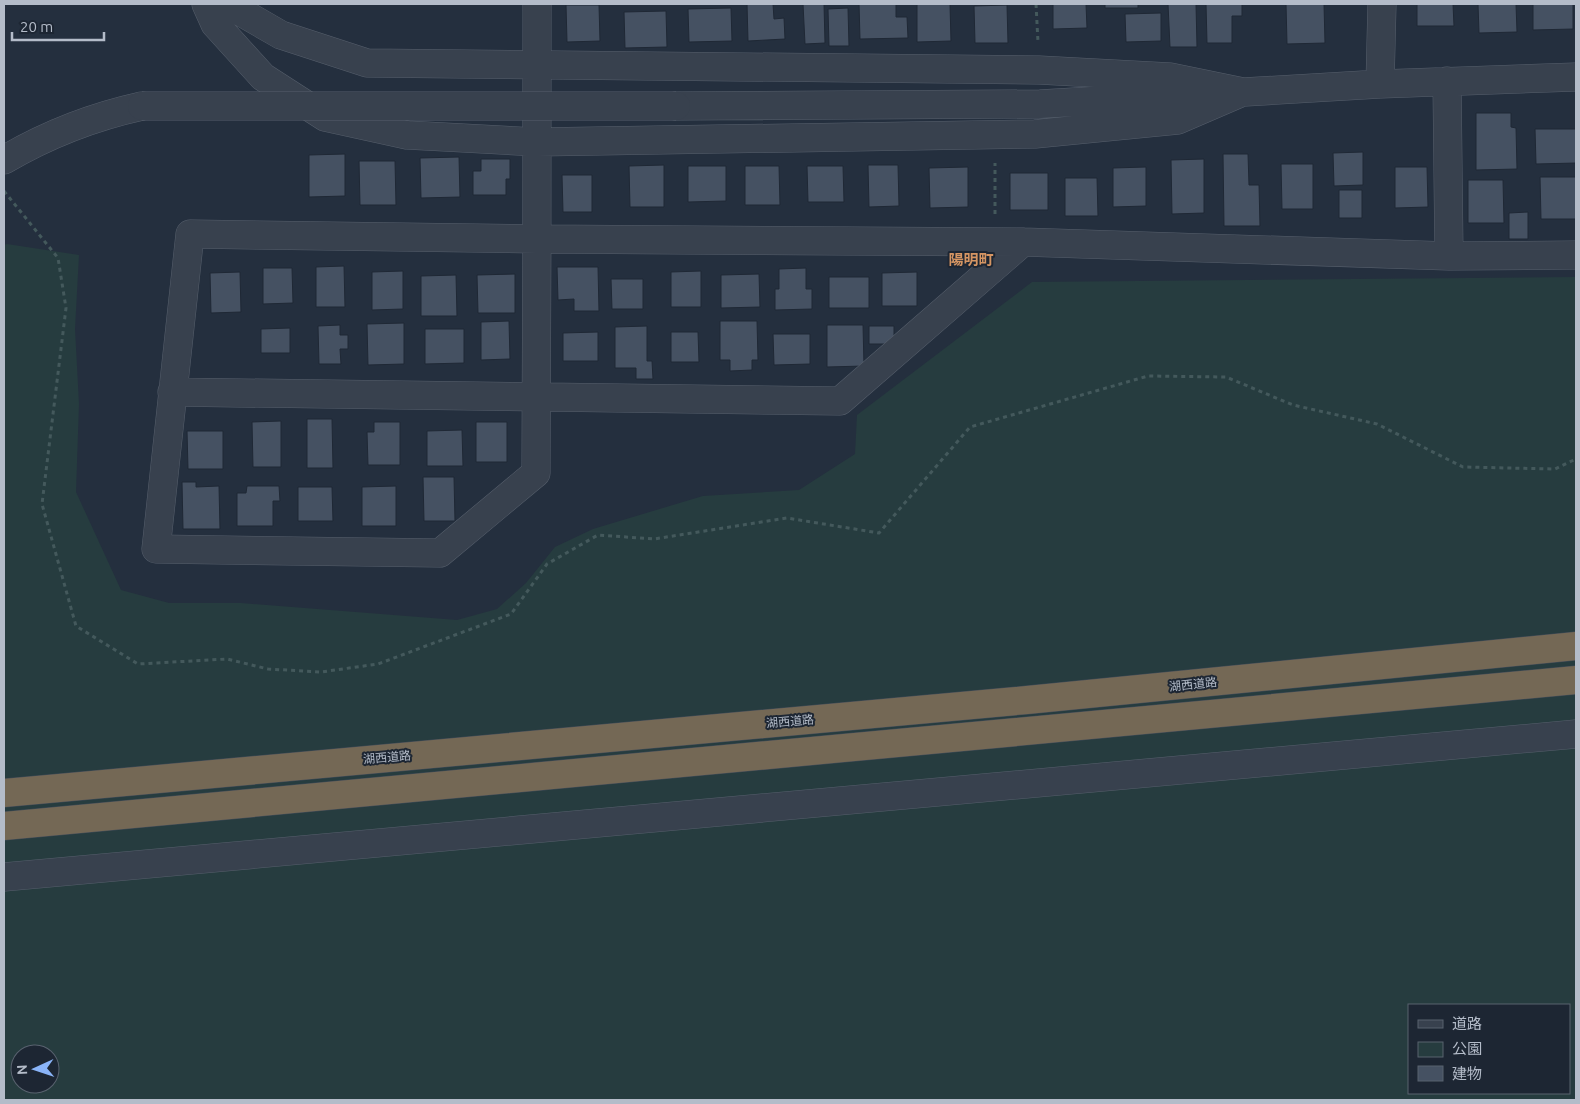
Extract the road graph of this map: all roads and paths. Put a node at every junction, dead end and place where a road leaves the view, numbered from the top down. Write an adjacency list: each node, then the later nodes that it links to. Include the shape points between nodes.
1 (206, 4): 13 (street, via 215,24 263,77 325,117 407,135)
2 (227, 4): 6 (street, via 281,35 367,64)
3 (537, 4): 6 (street)
4 (1036, 4): 7 (path)
5 (1382, 4): 10 (street)
6 (537, 66): 7 (street); 13 (street)
7 (1039, 70): 11 (street, via 1170,77)
8 (1576, 77): 9 (street)
9 (1447, 81): 10 (street); 20 (street)
10 (1380, 84): 11 (street)
11 (1243, 92): 12 (street, via 1178,120 1034,134); 14 (street, bridge, via 1040,104 142,106 98,116 39,139)
12 (996, 134): 13 (street); 17 (path)
13 (537, 142): 16 (street)
14 (4, 160)
15 (4, 191): 23 (path, via 58,258 66,308 42,504 76,626 138,664 227,658 268,669 322,672 378,664 511,614 547,564 598,535 654,539 787,518 879,533 970,428 1148,376 1226,377 1293,405 1377,424 1463,466 1555,469)
16 (537, 239): 17 (street); 21 (street, via 190,234); 22 (street)
17 (994, 242): 18 (street)
18 (1023, 242): 20 (street); 22 (street, via 840,401)
19 (1576, 255): 20 (street)
20 (1449, 256)
21 (172, 392): 22 (street); 22 (street, via 156,549 440,553 536,473)
22 (537, 396)
23 (1576, 459)
24 (1576, 646): 27 (highway, 湖西道路, via 1017,701)
25 (1576, 680): 28 (highway)
26 (1576, 734): 29 (street)
27 (4, 793)
28 (4, 826)
29 (4, 877)

